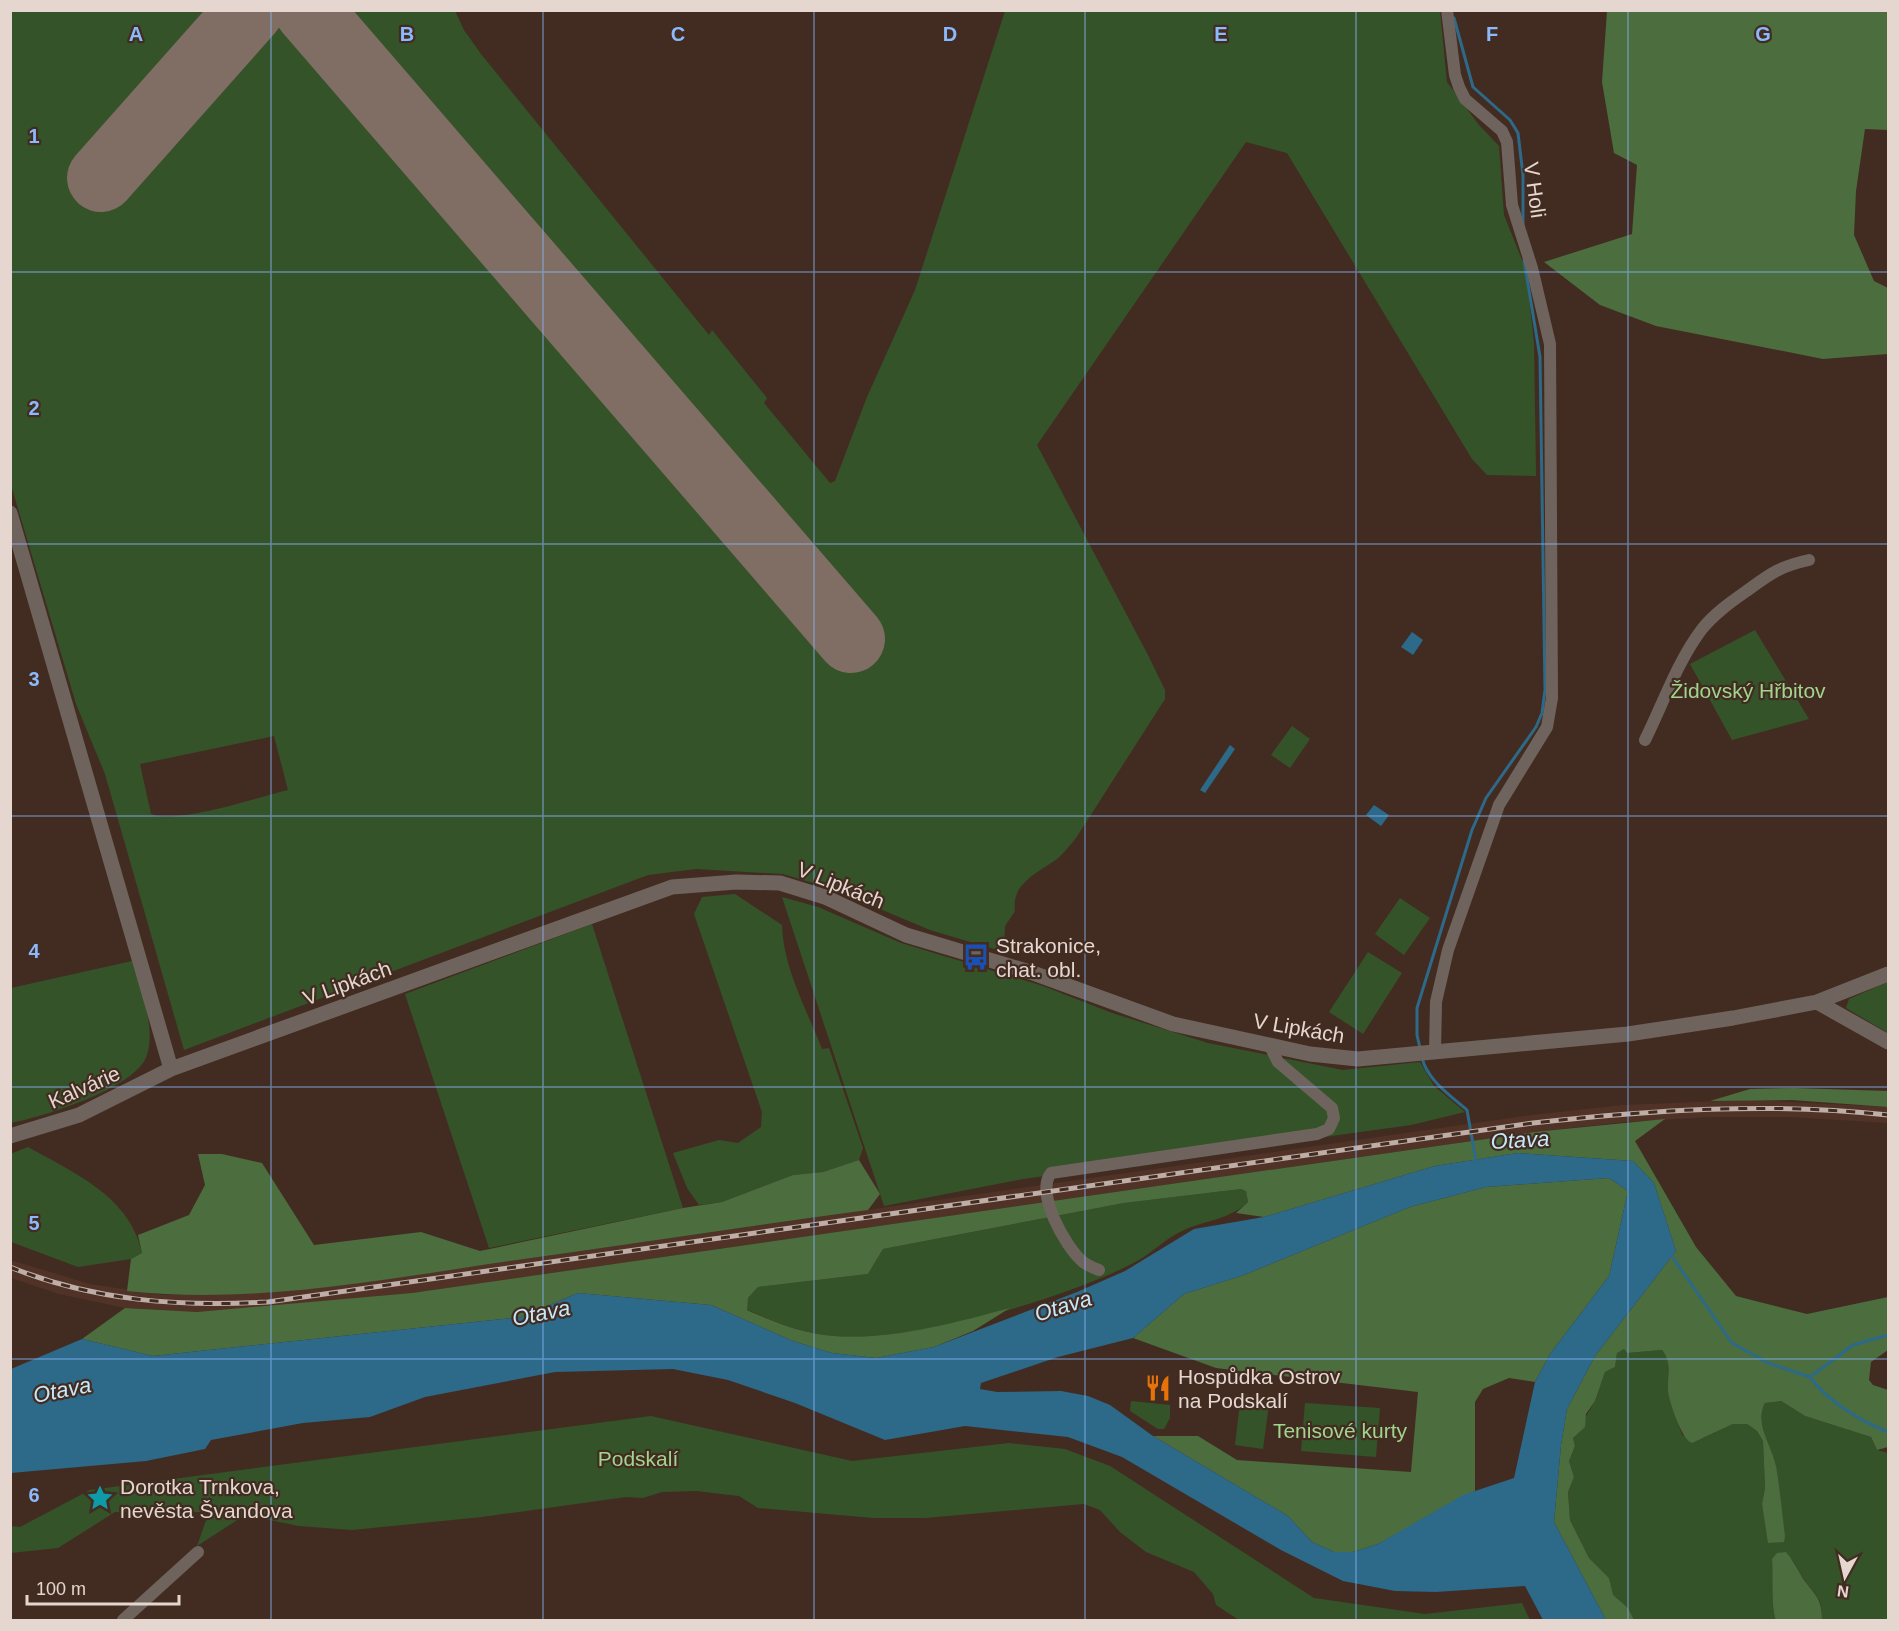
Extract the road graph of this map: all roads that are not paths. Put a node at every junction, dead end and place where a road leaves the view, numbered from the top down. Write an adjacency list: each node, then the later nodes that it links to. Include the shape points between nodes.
1 (1447, 10): 9 (street, V Holi, via 1459,87 1465,99 1502,131 1507,142 1512,205 1550,344 1551,713 1540,741 1499,805 1448,950 1436,1002)
2 (10, 513): 10 (street)
3 (1809, 560): 4 (street, via 1782,566 1708,622 1684,658)
4 (1645, 740)
5 (1888, 974): 6 (street)
6 (1817, 1002): 7 (street); 9 (street, V Lipkách, via 1628,1034)
7 (1888, 1042)
8 (1270, 1046): 9 (street, V Lipkách, via 1358,1059); 10 (street, V Lipkách, via 1173,1024 1033,973 906,935 825,897 780,883 736,882 672,887); 12 (street, via 1278,1062 1332,1108 1334,1118 1329,1129 1317,1134 1051,1173 1047,1178 1050,1213 1082,1261)
9 (1435, 1052)
10 (171, 1069): 11 (street, Kalvárie, via 79,1115)
11 (10, 1136)
12 (1099, 1270)
13 (198, 1552): 14 (street)
14 (123, 1620)

